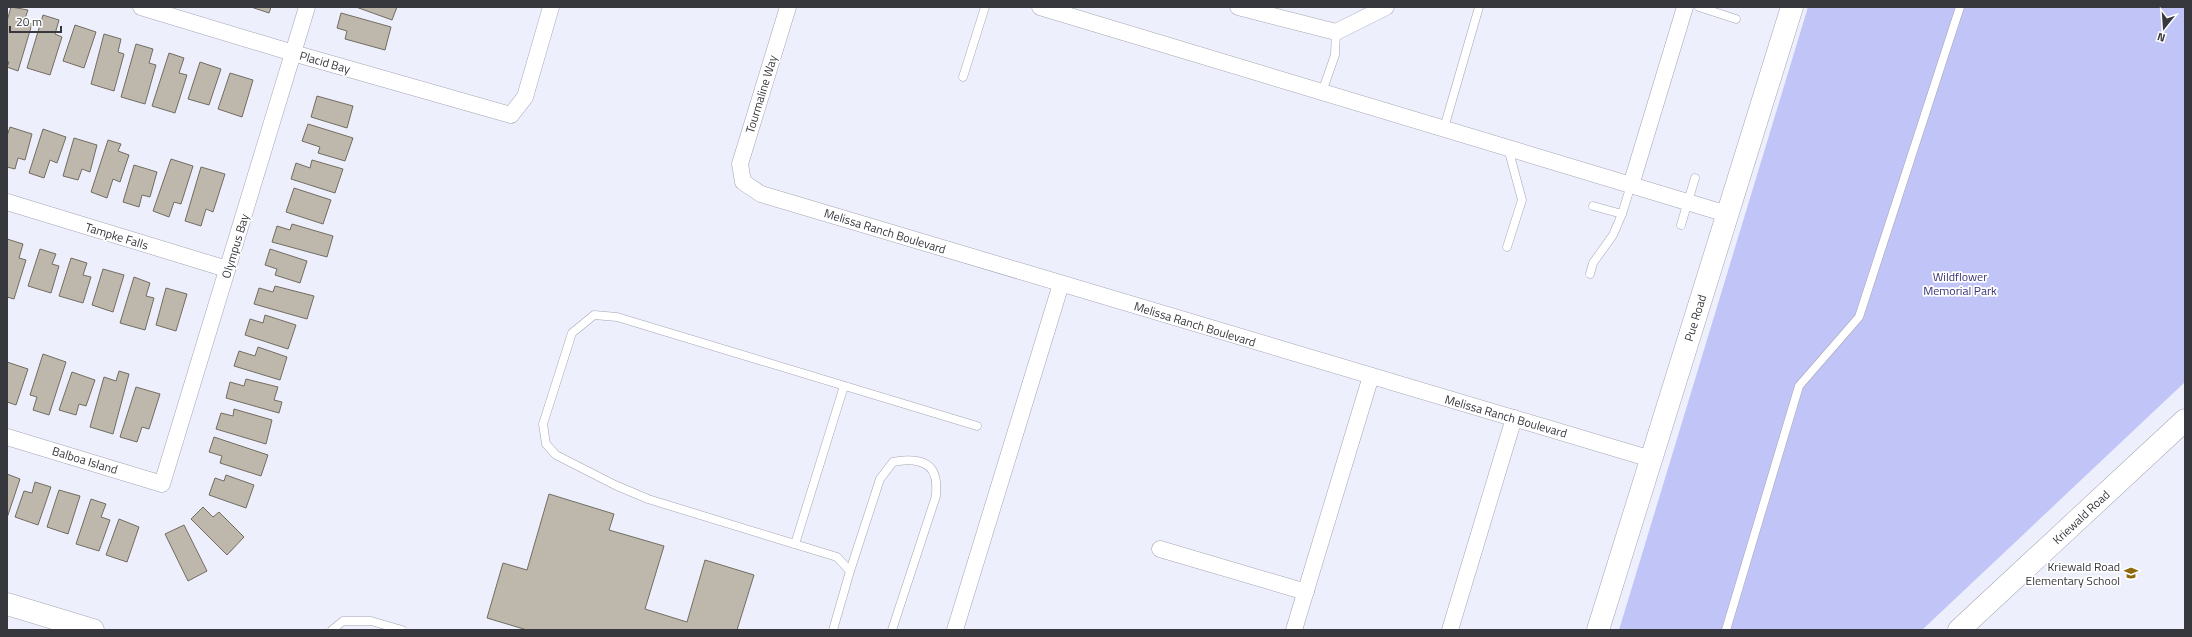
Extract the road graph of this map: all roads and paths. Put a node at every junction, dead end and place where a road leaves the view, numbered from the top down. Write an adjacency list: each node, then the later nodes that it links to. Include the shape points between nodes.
1 (141, 7): 16 (street, Placid Bay)
2 (307, 7): 16 (street, Olympus Bay)
3 (552, 7): 16 (street, Placid Bay, via 524,98 511,115)
4 (788, 7): 22 (street, Tourmaline Way, via 740,164)
5 (985, 7): 17 (lane)
6 (1040, 7): 18 (street)
7 (1238, 7): 15 (street)
8 (1386, 7): 15 (street)
9 (1479, 7): 19 (lane)
10 (1685, 7): 23 (street)
11 (1699, 7): 14 (lane)
12 (1792, 7): 28 (street, Pue Road)
13 (1960, 7): 57 (lane, via 1859,317 1799,386)
14 (1736, 18)
15 (1336, 32): 18 (lane, via 1335,55)
16 (293, 53): 31 (street, Olympus Bay)
17 (963, 77)
18 (1322, 92): 19 (street)
19 (1444, 128): 20 (street)
20 (1508, 148): 23 (street); 30 (lane, via 1522,200)
21 (1695, 178): 25 (lane)
22 (743, 182): 33 (street, Melissa Ranch Boulevard, via 761,194)
23 (1631, 185): 25 (street); 27 (lane)
24 (7, 202): 31 (street, Tampke Falls)
25 (1688, 202): 28 (street); 29 (lane)
26 (1593, 206): 27 (lane)
27 (1622, 214): 32 (lane, via 1613,235 1593,263)
28 (1727, 214): 40 (street, Pue Road)
29 (1681, 225)
30 (1507, 247)
31 (227, 269): 41 (street, Olympus Bay)
32 (1590, 274)
33 (1061, 284): 34 (street, Melissa Ranch Boulevard); 53 (street)
34 (1371, 376): 36 (street, Melissa Ranch Boulevard); 45 (street)
35 (844, 386): 38 (lane); 42 (lane); 42 (lane, via 617,317 594,315 572,333 543,424 546,444 556,455 615,485 648,499)
36 (1514, 418): 40 (street, Melissa Ranch Boulevard); 55 (street)
37 (2185, 420): 58 (street, Kriewald Road)
38 (977, 426)
39 (7, 437): 41 (street, Balboa Island)
40 (1651, 459): 56 (street, Pue Road)
41 (162, 484)
42 (795, 544): 44 (lane, via 837,557)
43 (1160, 549): 45 (street)
44 (850, 571): 51 (lane); 52 (lane, via 880,479 893,462 910,459 928,465 935,476 936,496)
45 (1306, 592): 54 (street)
46 (7, 604): 47 (street)
47 (64, 626): 48 (street)
48 (93, 630)
49 (332, 630): 50 (lane, via 343,621 371,621)
50 (402, 630)
51 (833, 630)
52 (892, 630)
53 (955, 630)
54 (1294, 630)
55 (1450, 630)
56 (1598, 630)
57 (1726, 630)
58 (1959, 630)

